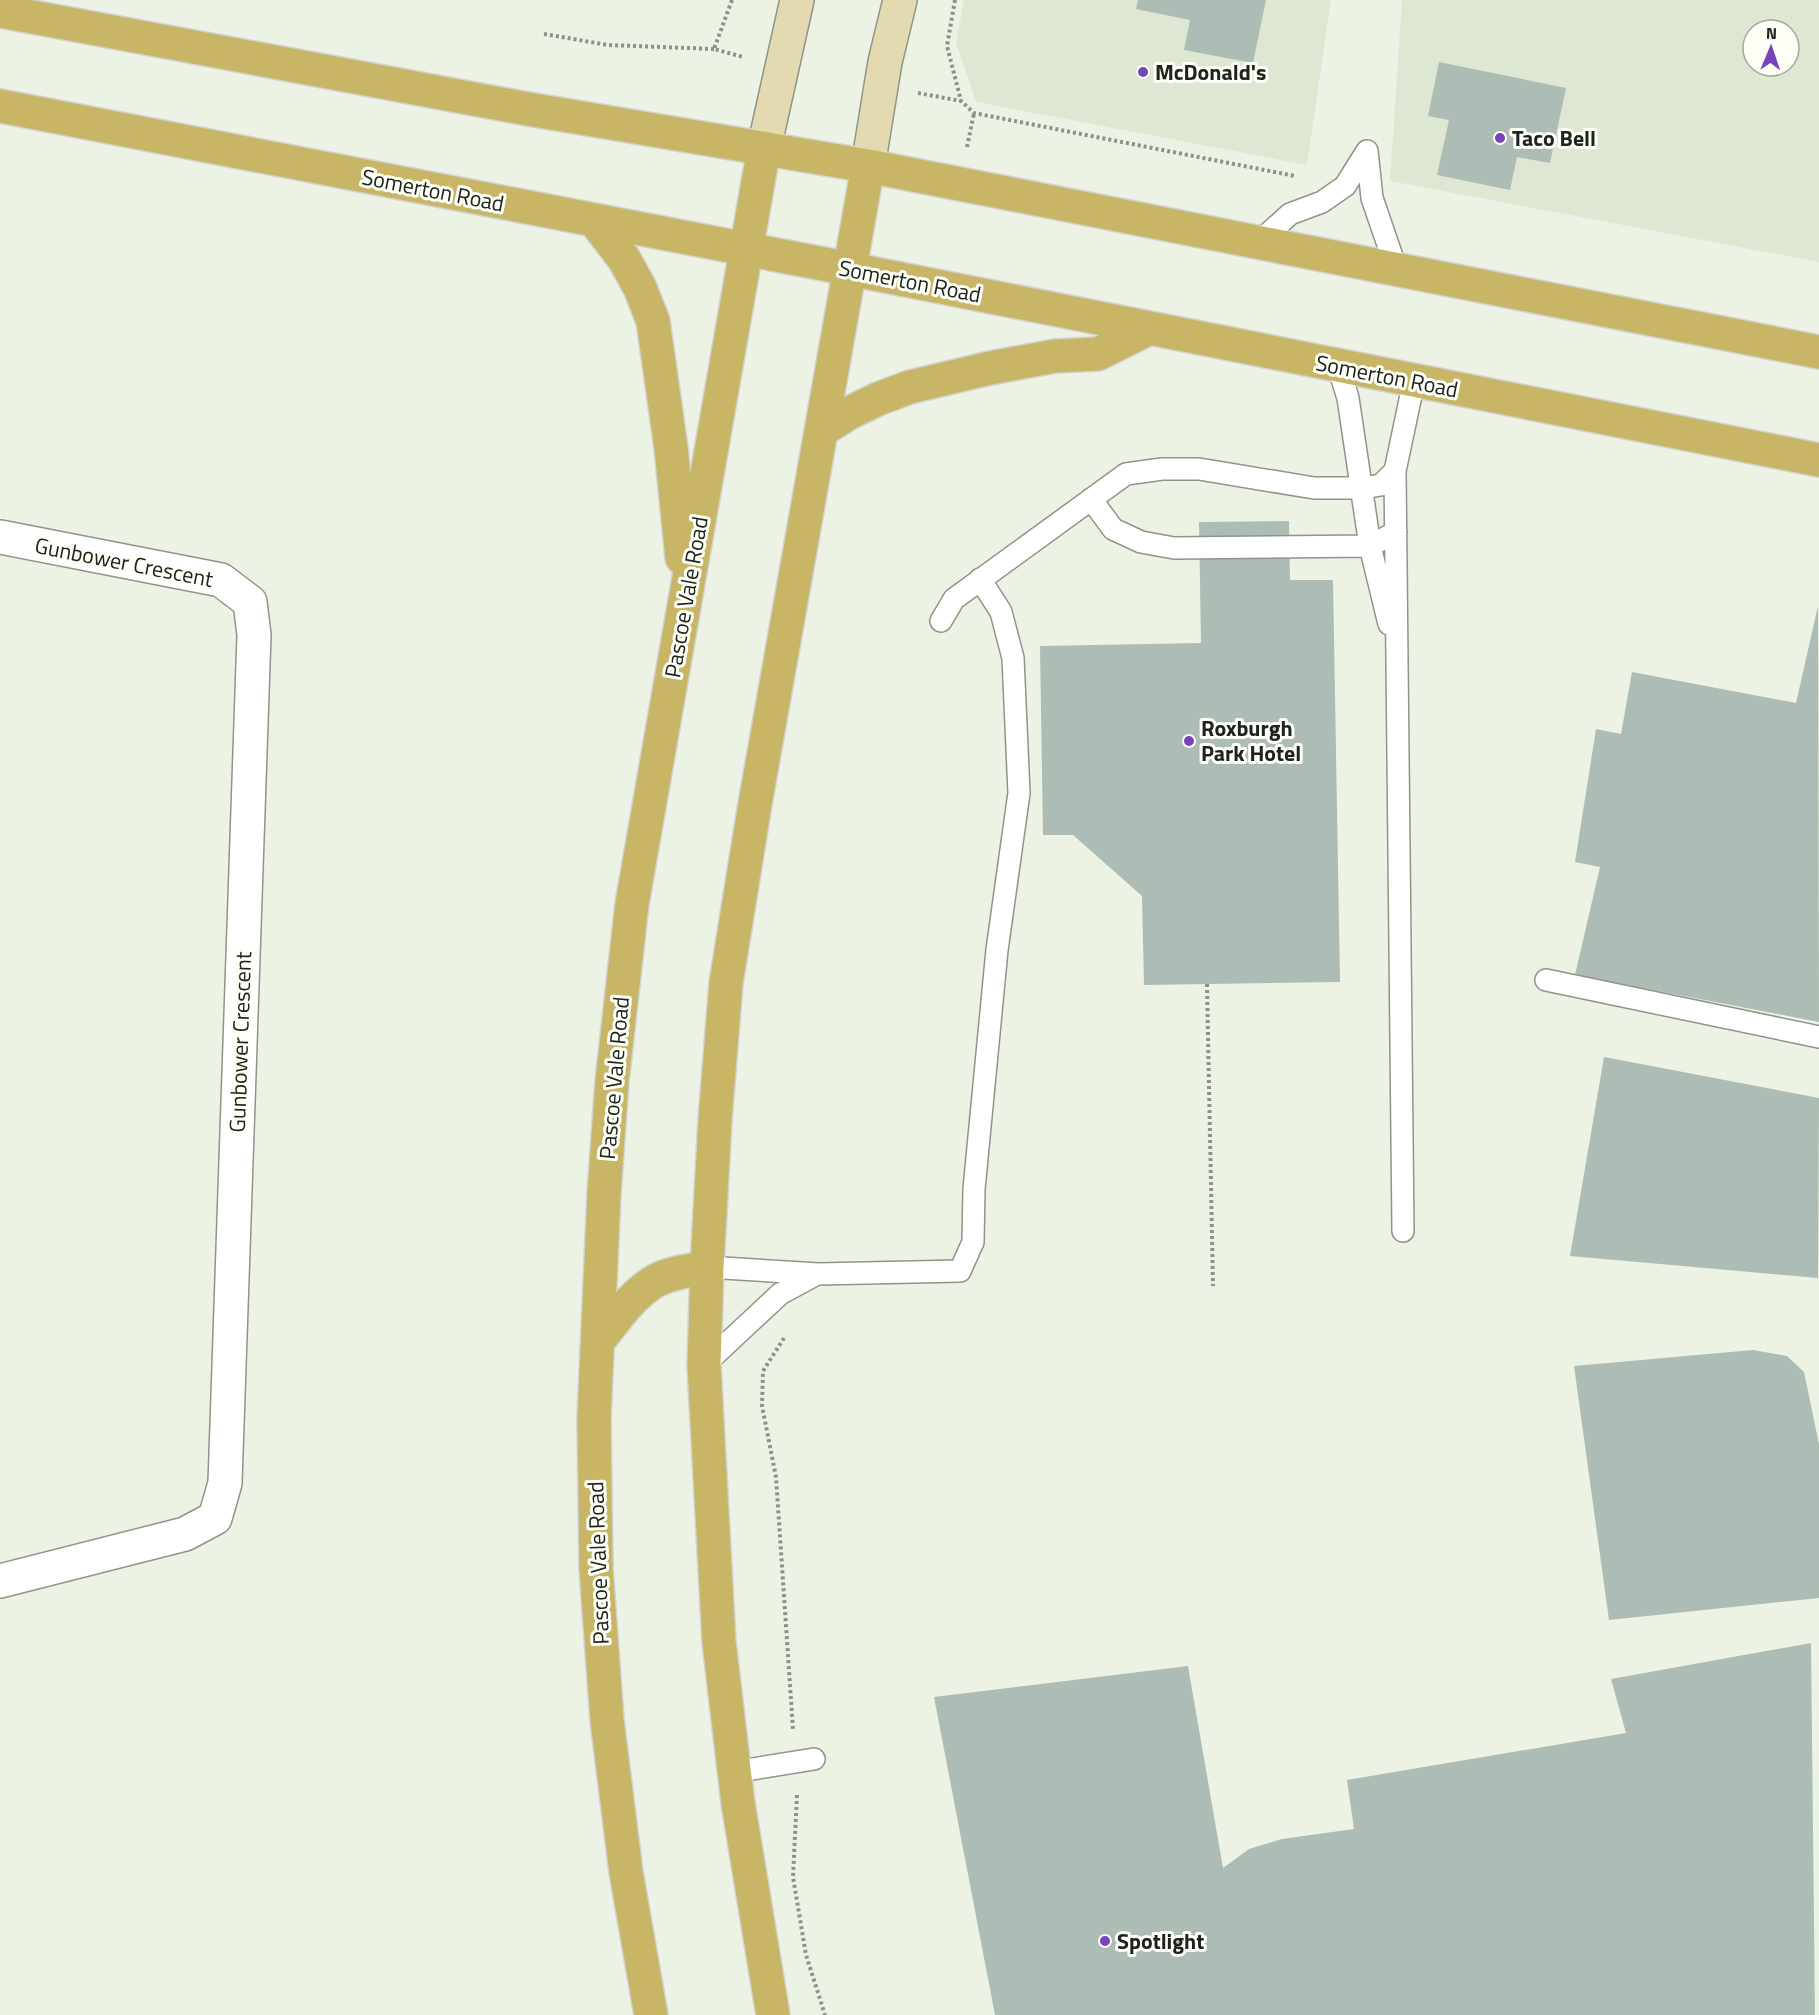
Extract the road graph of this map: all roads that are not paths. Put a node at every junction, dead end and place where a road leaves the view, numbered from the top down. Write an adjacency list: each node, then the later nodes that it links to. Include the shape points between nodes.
1 (797, 0): 5 (street)
2 (900, 0): 6 (street)
3 (0, 11): 5 (main road, via 528,109)
4 (0, 106): 7 (main road, Somerton Road)
5 (764, 148): 6 (main road); 9 (main road, Pascoe Vale Road)
6 (868, 166): 8 (main road); 10 (main road)
7 (594, 220): 9 (main road, Somerton Road); 25 (main road, via 624,259 653,321)
8 (1259, 242): 11 (main road); 11 (lane, via 1290,214 1322,202 1345,186 1367,151 1372,198)
9 (747, 251): 10 (main road, Somerton Road); 25 (main road, Pascoe Vale Road)
10 (850, 269): 12 (main road, Somerton Road); 16 (main road)
11 (1397, 271): 13 (main road)
12 (1148, 329): 14 (main road, Somerton Road); 16 (main road, via 1098,354 1055,356 910,387 849,413)
13 (1819, 352)
14 (1338, 366): 15 (main road, Somerton Road); 19 (lane, via 1348,398)
15 (1414, 381): 17 (main road, Somerton Road); 18 (lane)
16 (822, 430): 31 (main road, via 726,983)
17 (1819, 460)
18 (1395, 471): 19 (lane, via 1381,486); 21 (lane)
19 (1362, 488): 20 (lane, via 1314,488 1199,469 1162,469 1126,474); 23 (lane)
20 (1091, 499): 23 (lane, via 1113,529 1141,542 1174,548); 24 (lane)
21 (1396, 532): 23 (lane); 27 (lane)
22 (0, 537): 35 (street, Gunbower Crescent, via 221,580 250,602 254,635 225,1483 215,1518 184,1534)
23 (1370, 546): 27 (lane)
24 (980, 579): 26 (lane, via 954,599); 32 (lane, via 1001,612 1013,658 1019,793 997,950 974,1189 974,1242 960,1271)
25 (686, 599): 33 (main road, Pascoe Vale Road, via 632,904 612,1081)
26 (941, 621)
27 (1397, 659): 30 (lane)
28 (1546, 980): 29 (lane)
29 (1819, 1037)
30 (1402, 1231)
31 (707, 1267): 32 (lane); 33 (main road, via 653,1282); 34 (main road)
32 (818, 1274): 34 (lane, via 780,1294)
33 (598, 1341): 38 (main road, Pascoe Vale Road, via 594,1418 596,1568 606,1709 626,1872)
34 (704, 1365): 37 (main road, via 719,1642)
35 (0, 1581)
36 (805, 1760): 37 (lane)
37 (734, 1772): 39 (main road)
38 (651, 2015)
39 (773, 2015)

